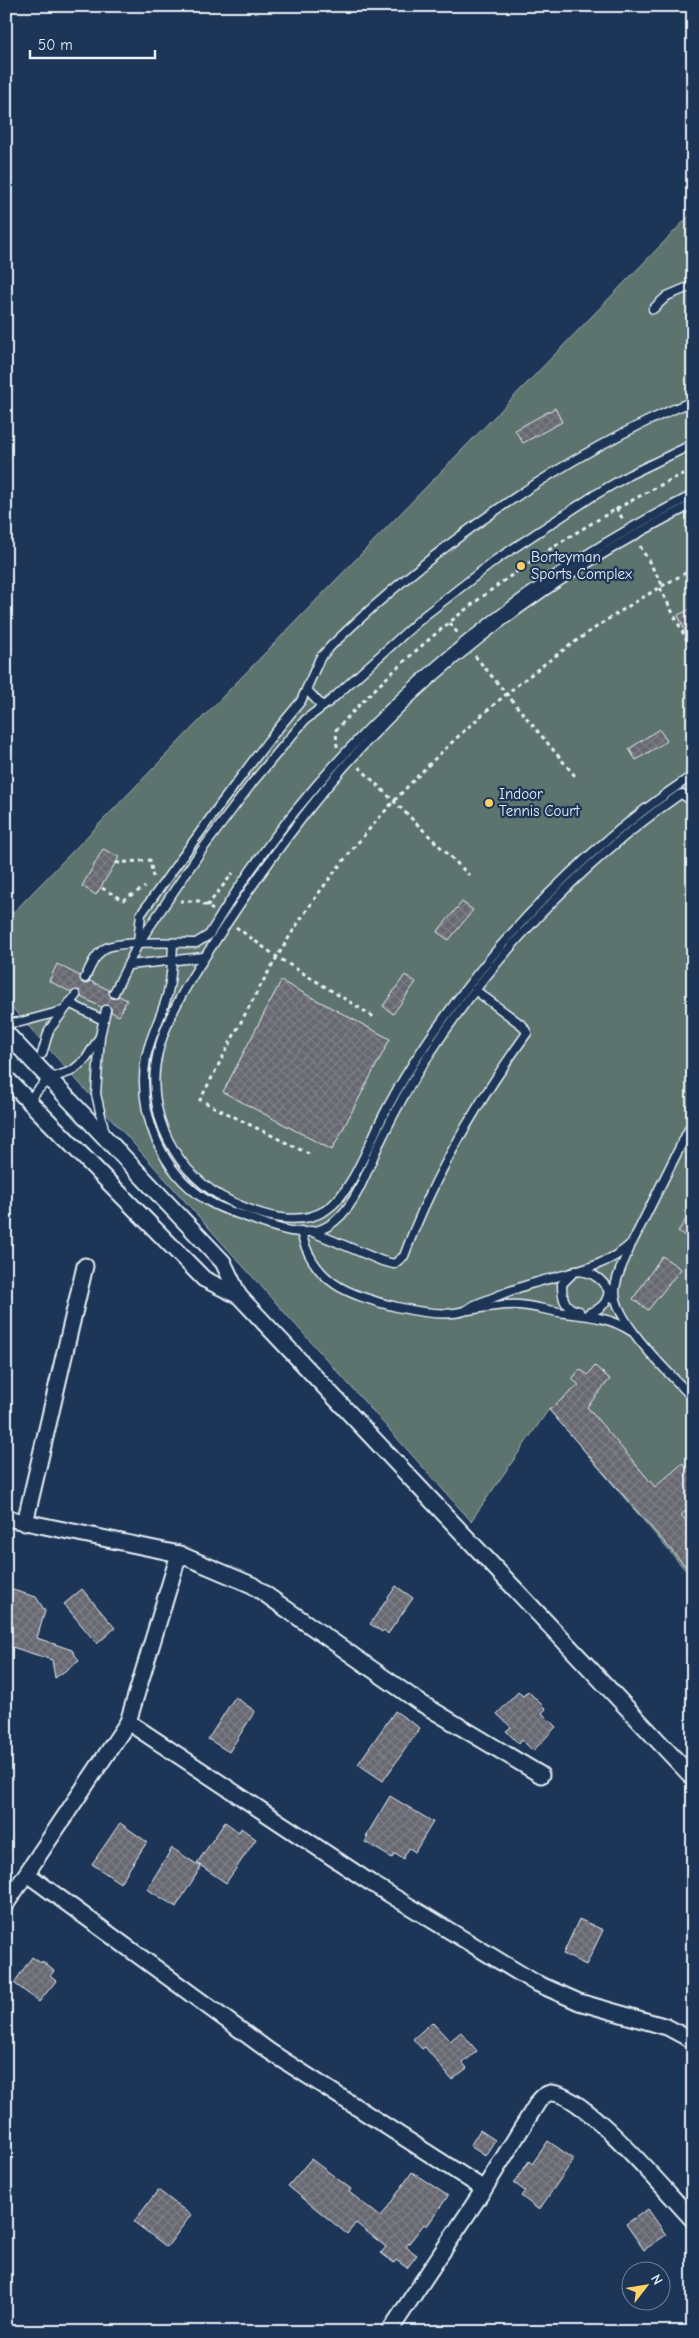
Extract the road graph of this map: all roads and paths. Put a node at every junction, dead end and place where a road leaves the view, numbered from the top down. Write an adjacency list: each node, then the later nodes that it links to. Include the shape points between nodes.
1 (693, 285): 2 (lane, via 667,296)
2 (652, 310)
3 (693, 401): 13 (lane, via 672,408 562,468 446,547 384,597 332,645 320,658)
4 (693, 444): 15 (lane, via 629,475 497,559 424,616)
5 (693, 495): 10 (lane, via 571,563)
6 (693, 504): 11 (lane, via 568,576)
7 (693, 569): 8 (path)
8 (660, 588): 12 (path); 14 (path, via 561,650)
9 (450, 623): 10 (path)
10 (464, 642): 27 (lane, via 395,703 324,777 270,844)
11 (469, 649): 14 (path); 16 (lane, via 404,705)
12 (693, 652)
13 (307, 690): 15 (lane); 24 (lane, via 302,701 268,741)
14 (506, 694): 18 (path); 19 (path)
15 (322, 706): 26 (lane, via 305,720 252,783)
16 (351, 760): 19 (path); 28 (lane, via 281,842)
17 (693, 775): 31 (lane, via 630,820 530,912 481,969 414,1063 340,1197 328,1209 312,1216 292,1220 275,1217 226,1200 197,1180 177,1158 162,1126 155,1084 159,1049 171,1016)
18 (575, 776)
19 (393, 801): 22 (path); 32 (path, via 320,891)
20 (693, 802): 36 (lane, via 679,795 615,844 524,932)
21 (116, 862): 23 (path, via 150,860)
22 (469, 876)
23 (154, 881): 24 (path); 25 (path, via 124,900)
24 (161, 887): 29 (lane, via 141,914)
25 (102, 888)
26 (171, 895): 27 (path, via 179,901 199,900); 29 (lane)
27 (220, 915): 30 (lane, via 203,940)
28 (228, 920): 31 (lane); 32 (path)
29 (138, 944): 30 (lane); 34 (lane); 35 (lane, via 105,948)
30 (173, 944): 33 (lane)
31 (204, 957): 33 (lane)
32 (277, 957): 42 (path); 53 (path, via 200,1100)
33 (172, 960): 34 (lane); 54 (lane, via 169,990 149,1047 144,1079 146,1108 163,1156 179,1177 208,1202 257,1221 294,1232)
34 (129, 965): 37 (lane)
35 (85, 978)
36 (475, 990): 55 (lane, via 425,1060 343,1213 327,1226); 55 (lane, via 523,1026 527,1033 484,1096 452,1152 404,1256 394,1264 382,1261)
37 (114, 993)
38 (76, 995): 39 (lane)
39 (69, 1003): 41 (lane); 43 (lane)
40 (106, 1010): 43 (lane)
41 (62, 1011): 44 (lane); 47 (lane, via 49,1030)
42 (374, 1017)
43 (103, 1020): 46 (lane)
44 (6, 1023)
45 (6, 1033): 49 (street)
46 (100, 1036): 49 (lane, via 86,1059 72,1071); 52 (lane, via 96,1094)
47 (42, 1054)
48 (6, 1078): 50 (street)
49 (48, 1079): 50 (lane); 52 (street)
50 (28, 1101): 60 (street, via 204,1279)
51 (693, 1122): 56 (lane)
52 (108, 1142): 60 (street, via 223,1262)
53 (309, 1154)
54 (301, 1231): 55 (lane); 62 (lane, via 304,1247 317,1267 335,1284 354,1294 427,1313)
55 (310, 1231)
56 (632, 1243): 58 (lane, via 621,1254 597,1266); 61 (lane, via 614,1291)
57 (85, 1266): 68 (street)
58 (575, 1270): 59 (lane, via 599,1277); 62 (lane, via 500,1294); 63 (lane, via 562,1284 565,1303 573,1310)
59 (608, 1290): 61 (lane); 63 (lane, via 603,1306)
60 (239, 1296): 72 (street)
61 (620, 1310): 65 (lane)
62 (464, 1311): 64 (lane, via 518,1305 597,1316)
63 (589, 1313): 64 (lane)
64 (617, 1322): 65 (lane)
65 (632, 1332): 66 (lane)
66 (693, 1398)
67 (6, 1518): 68 (street)
68 (25, 1523): 69 (street)
69 (179, 1554): 70 (street); 71 (street, via 252,1585 419,1702)
70 (128, 1722): 73 (street); 75 (street, via 371,1883 534,1982 579,2002 667,2027)
71 (541, 1775)
72 (693, 1778)
73 (27, 1874): 74 (street); 76 (street, via 269,2051)
74 (6, 1904)
75 (693, 2041)
76 (484, 2189): 77 (street, via 538,2102 550,2093 576,2104 612,2134); 78 (street)
77 (693, 2220)
78 (389, 2332)

